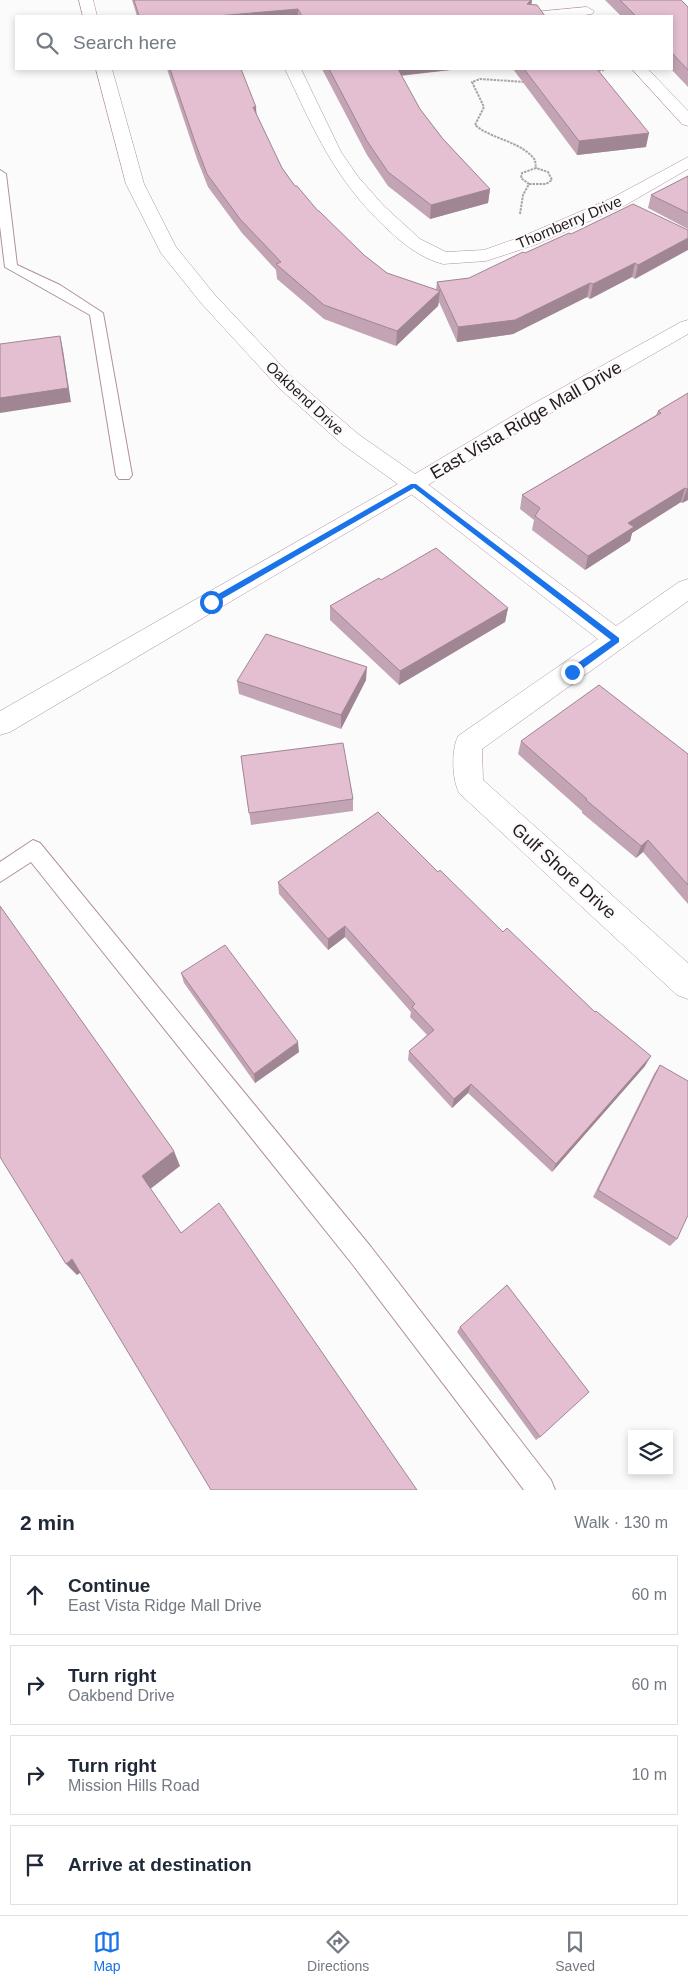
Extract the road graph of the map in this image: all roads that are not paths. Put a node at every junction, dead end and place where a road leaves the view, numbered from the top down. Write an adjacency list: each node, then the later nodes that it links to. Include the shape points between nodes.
1 (86, 0): 3 (street)
2 (585, 9): 4 (street)
3 (90, 15)
4 (541, 15)
5 (104, 70): 15 (street, Oakbend Drive, via 136,184 168,249 208,299 286,383 350,439)
6 (293, 70): 11 (street, Thornberry Drive, via 333,152 352,181 413,243 443,258 486,255 528,241)
7 (641, 70): 8 (street)
8 (688, 121)
9 (688, 162): 11 (street, Thornberry Drive)
10 (0, 174): 14 (lane, via 11,267 56,288 96,313)
11 (618, 202): 12 (street)
12 (636, 211)
13 (688, 326): 15 (street, East Vista Ridge Mall Drive)
14 (124, 475)
15 (414, 485): 17 (street, Oakbend Drive); 18 (street, East Vista Ridge Mall Drive)
16 (688, 588): 17 (street)
17 (616, 640): 20 (street, Gulf Shore Drive, via 468,744 470,785)
18 (0, 724)
19 (0, 873): 21 (lane, via 33,849 362,1256)
20 (688, 984)
21 (541, 1490)

